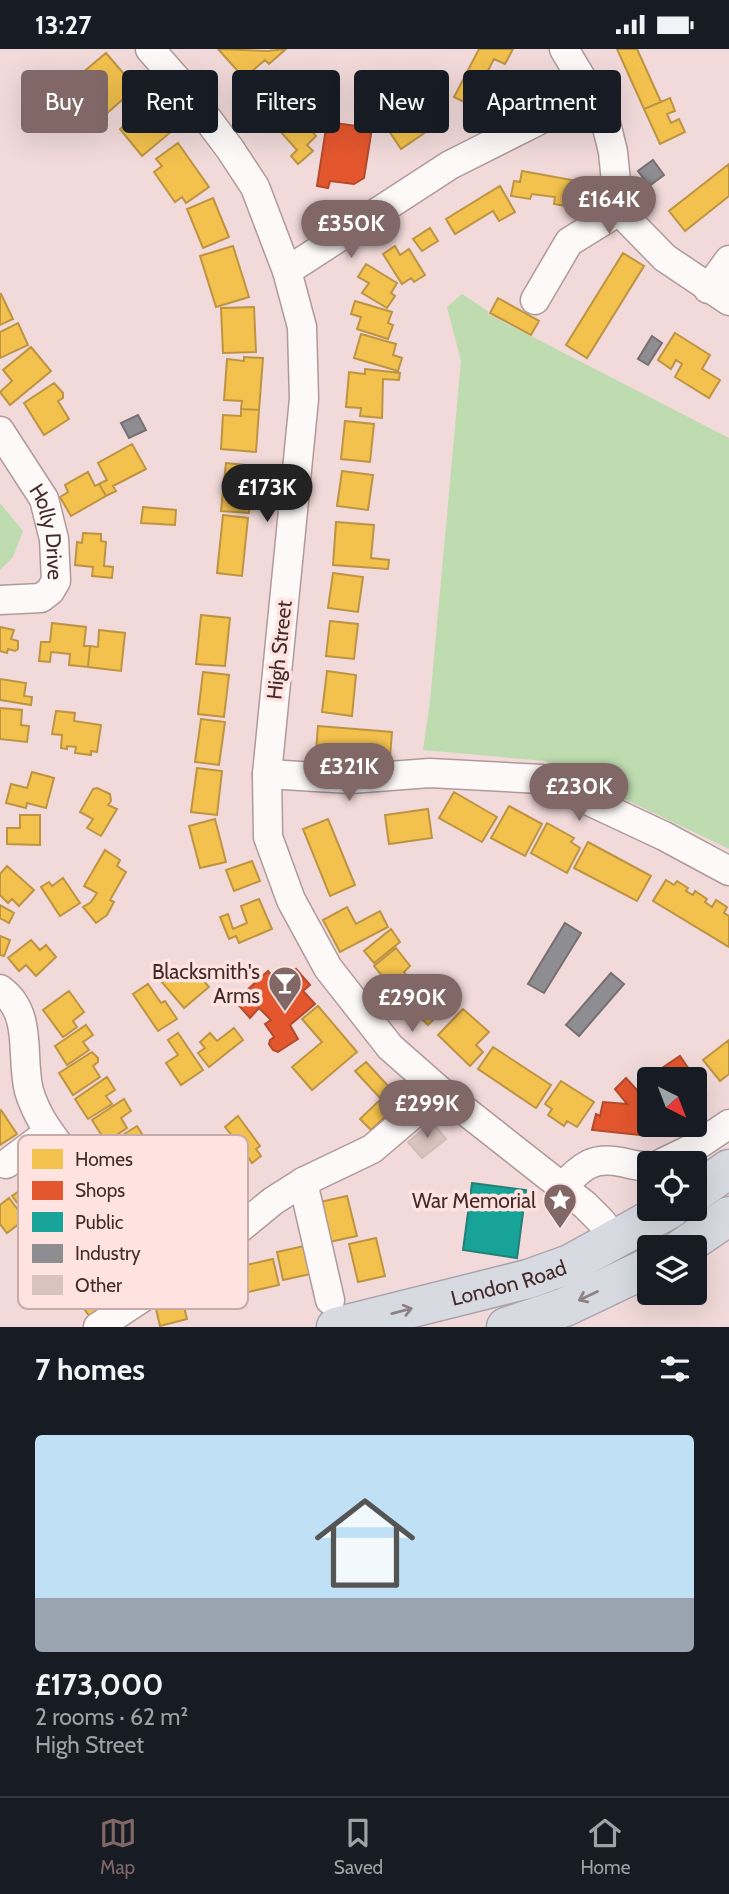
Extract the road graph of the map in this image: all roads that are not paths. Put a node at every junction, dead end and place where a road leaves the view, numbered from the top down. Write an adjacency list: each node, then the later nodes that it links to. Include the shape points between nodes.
1 (150, 49): 8 (street, High Street, via 185,89 255,187)
2 (564, 49): 3 (street)
3 (577, 70)
4 (514, 133): 8 (street, via 450,165)
5 (608, 133): 6 (street)
6 (620, 211): 9 (street, via 665,258); 10 (street, via 569,241)
7 (729, 260): 9 (street)
8 (287, 271): 13 (street, High Street, via 302,327 304,399)
9 (718, 295)
10 (535, 300)
11 (0, 431): 12 (street, Holly Drive, via 44,499 54,539 56,581 41,598)
12 (0, 600)
13 (267, 775): 14 (street, via 351,779 430,773 542,779); 16 (street, High Street, via 268,837 291,900 328,968 390,1047)
14 (729, 871)
15 (0, 989): 18 (street, via 22,1017 29,1090)
16 (440, 1091): 24 (street, via 372,1149); 26 (street, High Street)
17 (729, 1123): 19 (street)
18 (50, 1135)
19 (687, 1151)
20 (18, 1159): 21 (street)
21 (6, 1164)
22 (637, 1167): 26 (street, via 602,1159 589,1163)
23 (729, 1169): 25 (highway)
24 (303, 1182): 29 (street); 35 (street)
25 (707, 1185)
26 (562, 1187): 32 (street, High Street)
27 (707, 1219): 30 (street)
28 (649, 1221): 32 (highway, London Road)
29 (248, 1222)
30 (726, 1222): 31 (highway)
31 (704, 1235)
32 (616, 1240): 35 (highway, London Road, one-way to 32, via 527,1279 570,1264)
33 (637, 1273): 37 (highway, London Road, one-way to 37, via 565,1307)
34 (125, 1309): 36 (street)
35 (333, 1313)
36 (98, 1327)
37 (506, 1327)

